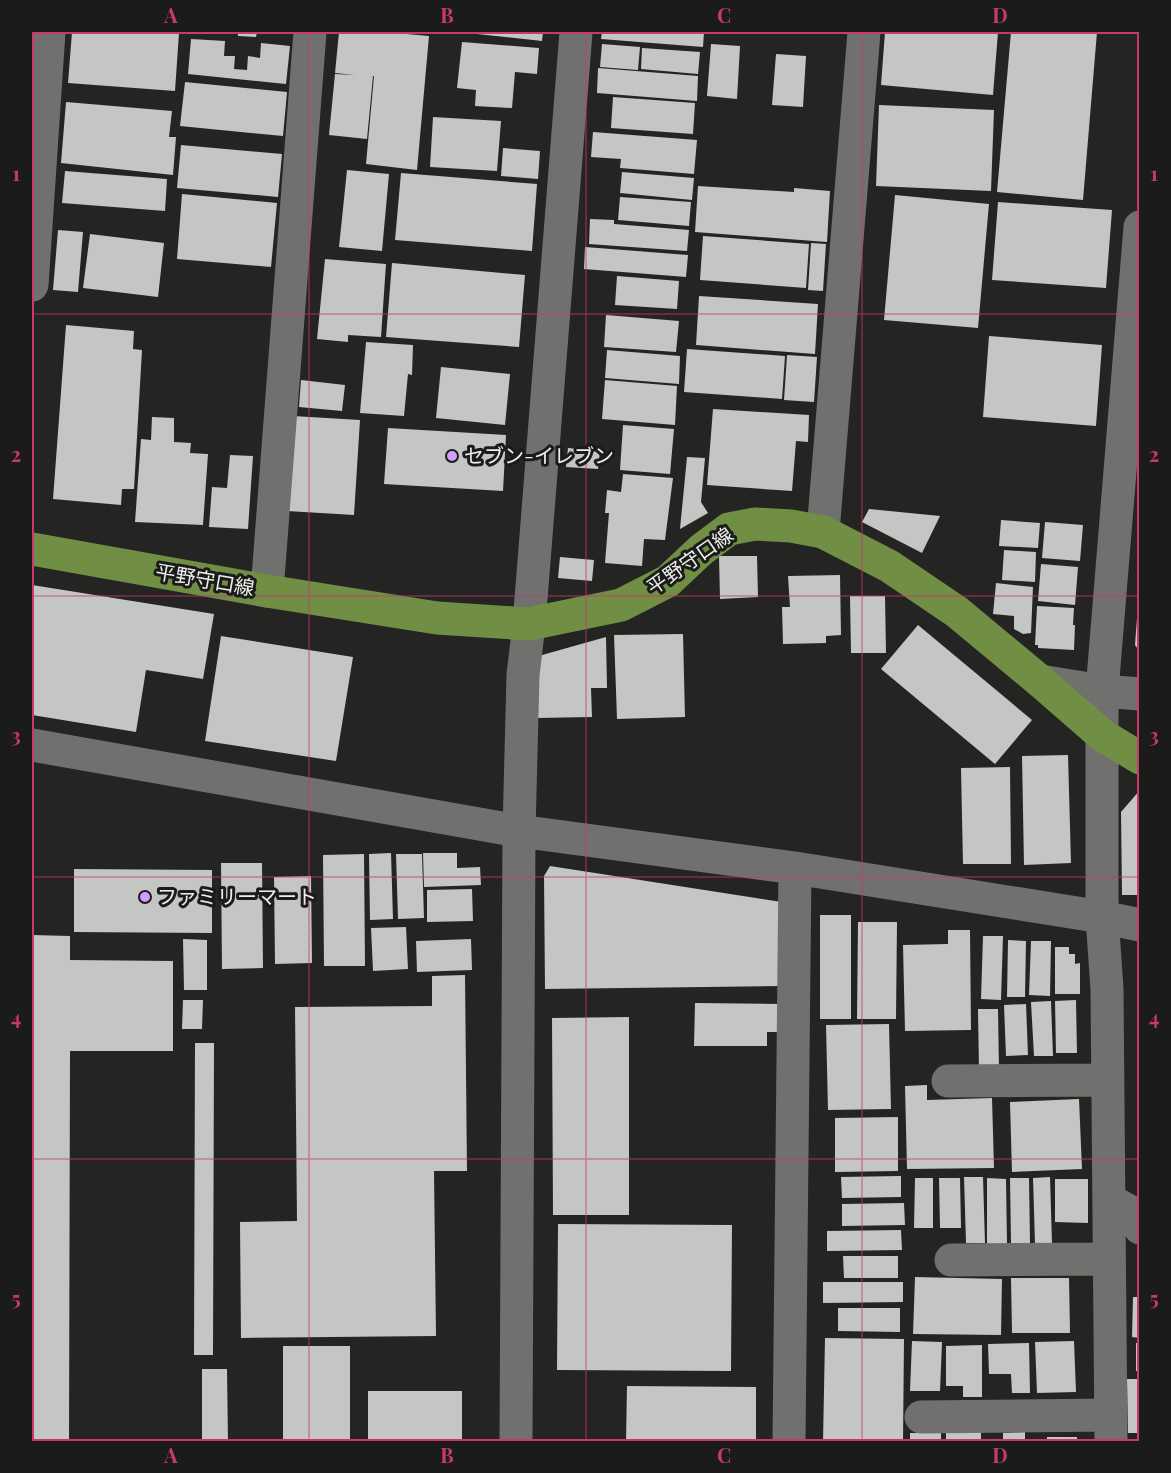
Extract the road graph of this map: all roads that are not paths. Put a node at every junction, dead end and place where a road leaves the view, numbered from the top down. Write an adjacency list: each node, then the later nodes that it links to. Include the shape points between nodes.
1 (49, 32): 6 (street)
2 (310, 32): 9 (street)
3 (576, 32): 10 (street)
4 (864, 32): 7 (street)
5 (1140, 227): 12 (street)
6 (32, 285)
7 (823, 532): 10 (main road, 平野守口線, via 755,524 729,529 668,581 621,605); 11 (main road, 平野守口線, via 889,566 957,612)
8 (32, 549): 9 (main road, 平野守口線)
9 (267, 591): 10 (main road, 平野守口線, via 437,618)
10 (529, 624): 17 (street, via 523,675)
11 (1040, 681): 12 (street); 14 (main road, 平野守口線)
12 (1102, 691): 13 (street); 14 (street)
13 (1140, 694)
14 (1102, 735): 16 (main road, 平野守口線); 19 (street)
15 (32, 745): 17 (street)
16 (1140, 758)
17 (519, 831): 18 (street); 29 (street)
18 (795, 868): 19 (street); 30 (street)
19 (1102, 917): 20 (street); 21 (street)
20 (1140, 926)
21 (1107, 1080): 22 (street); 23 (street)
22 (948, 1081)
23 (1109, 1200): 24 (street, via 1131,1212); 25 (street)
24 (1140, 1228)
25 (1109, 1259): 26 (street); 28 (street)
26 (951, 1260)
27 (921, 1417): 28 (street)
28 (1111, 1428)
29 (516, 1442)
30 (789, 1442)

